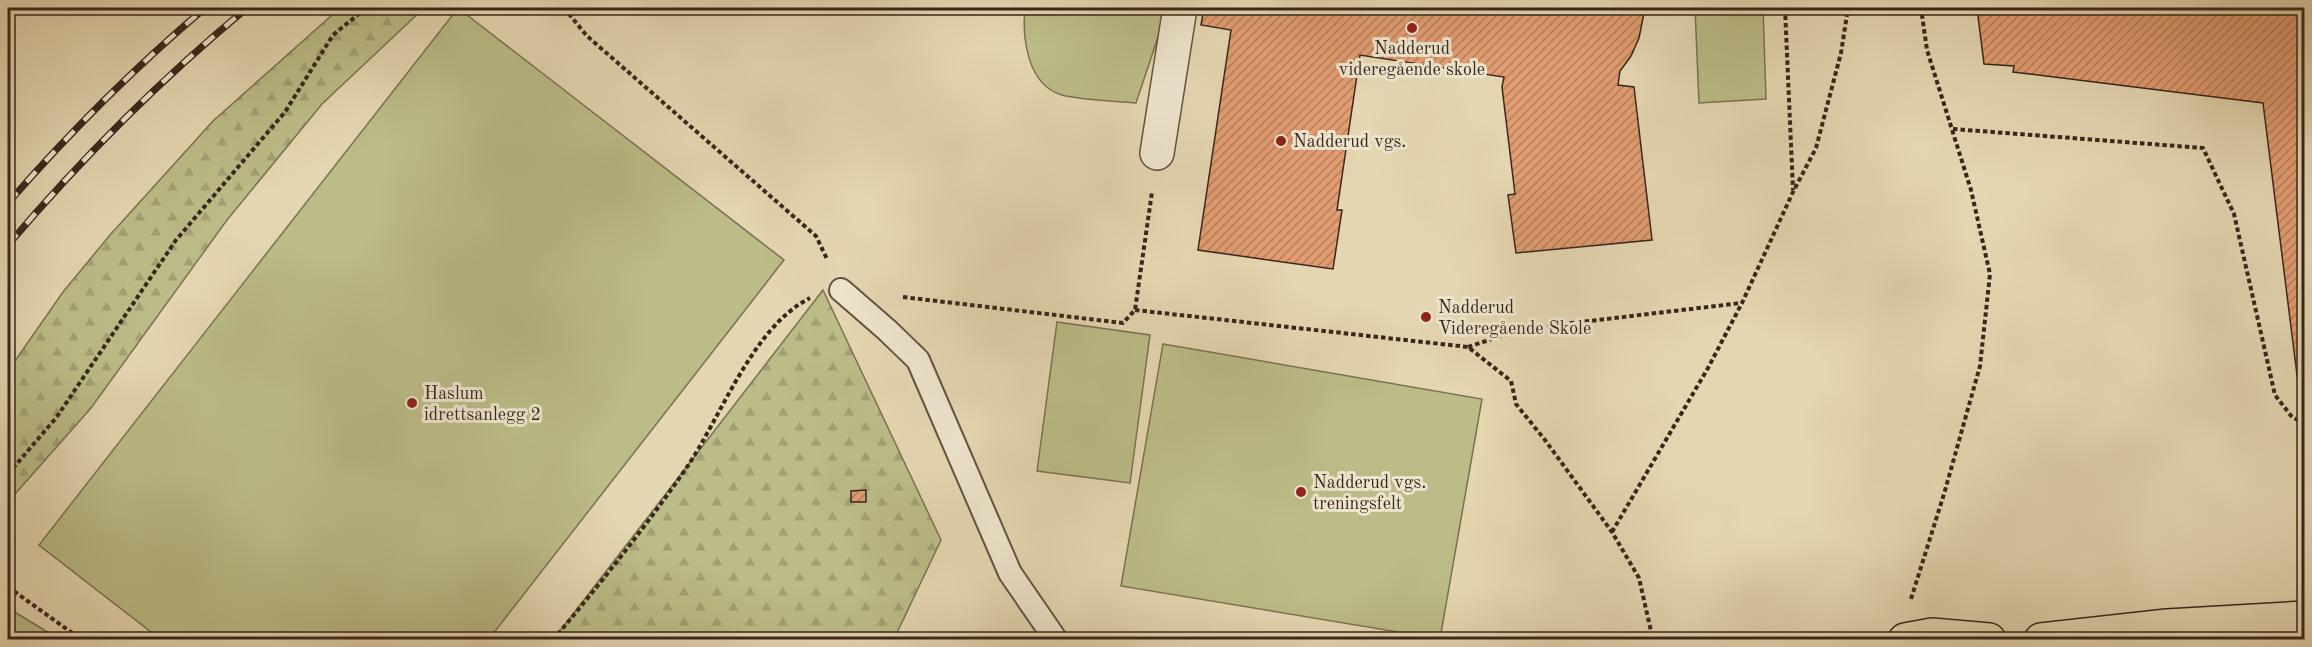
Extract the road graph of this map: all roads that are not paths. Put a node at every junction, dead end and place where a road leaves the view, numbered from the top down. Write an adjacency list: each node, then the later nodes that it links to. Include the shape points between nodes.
1 (1180, 8): 2 (street)
2 (1157, 153)
3 (841, 290): 5 (lane, via 918,360 1010,573)
4 (2304, 618): 8 (main road)
5 (1056, 639)
6 (1905, 639): 7 (main road, via 1932,635)
7 (1989, 639)
8 (2041, 639)

